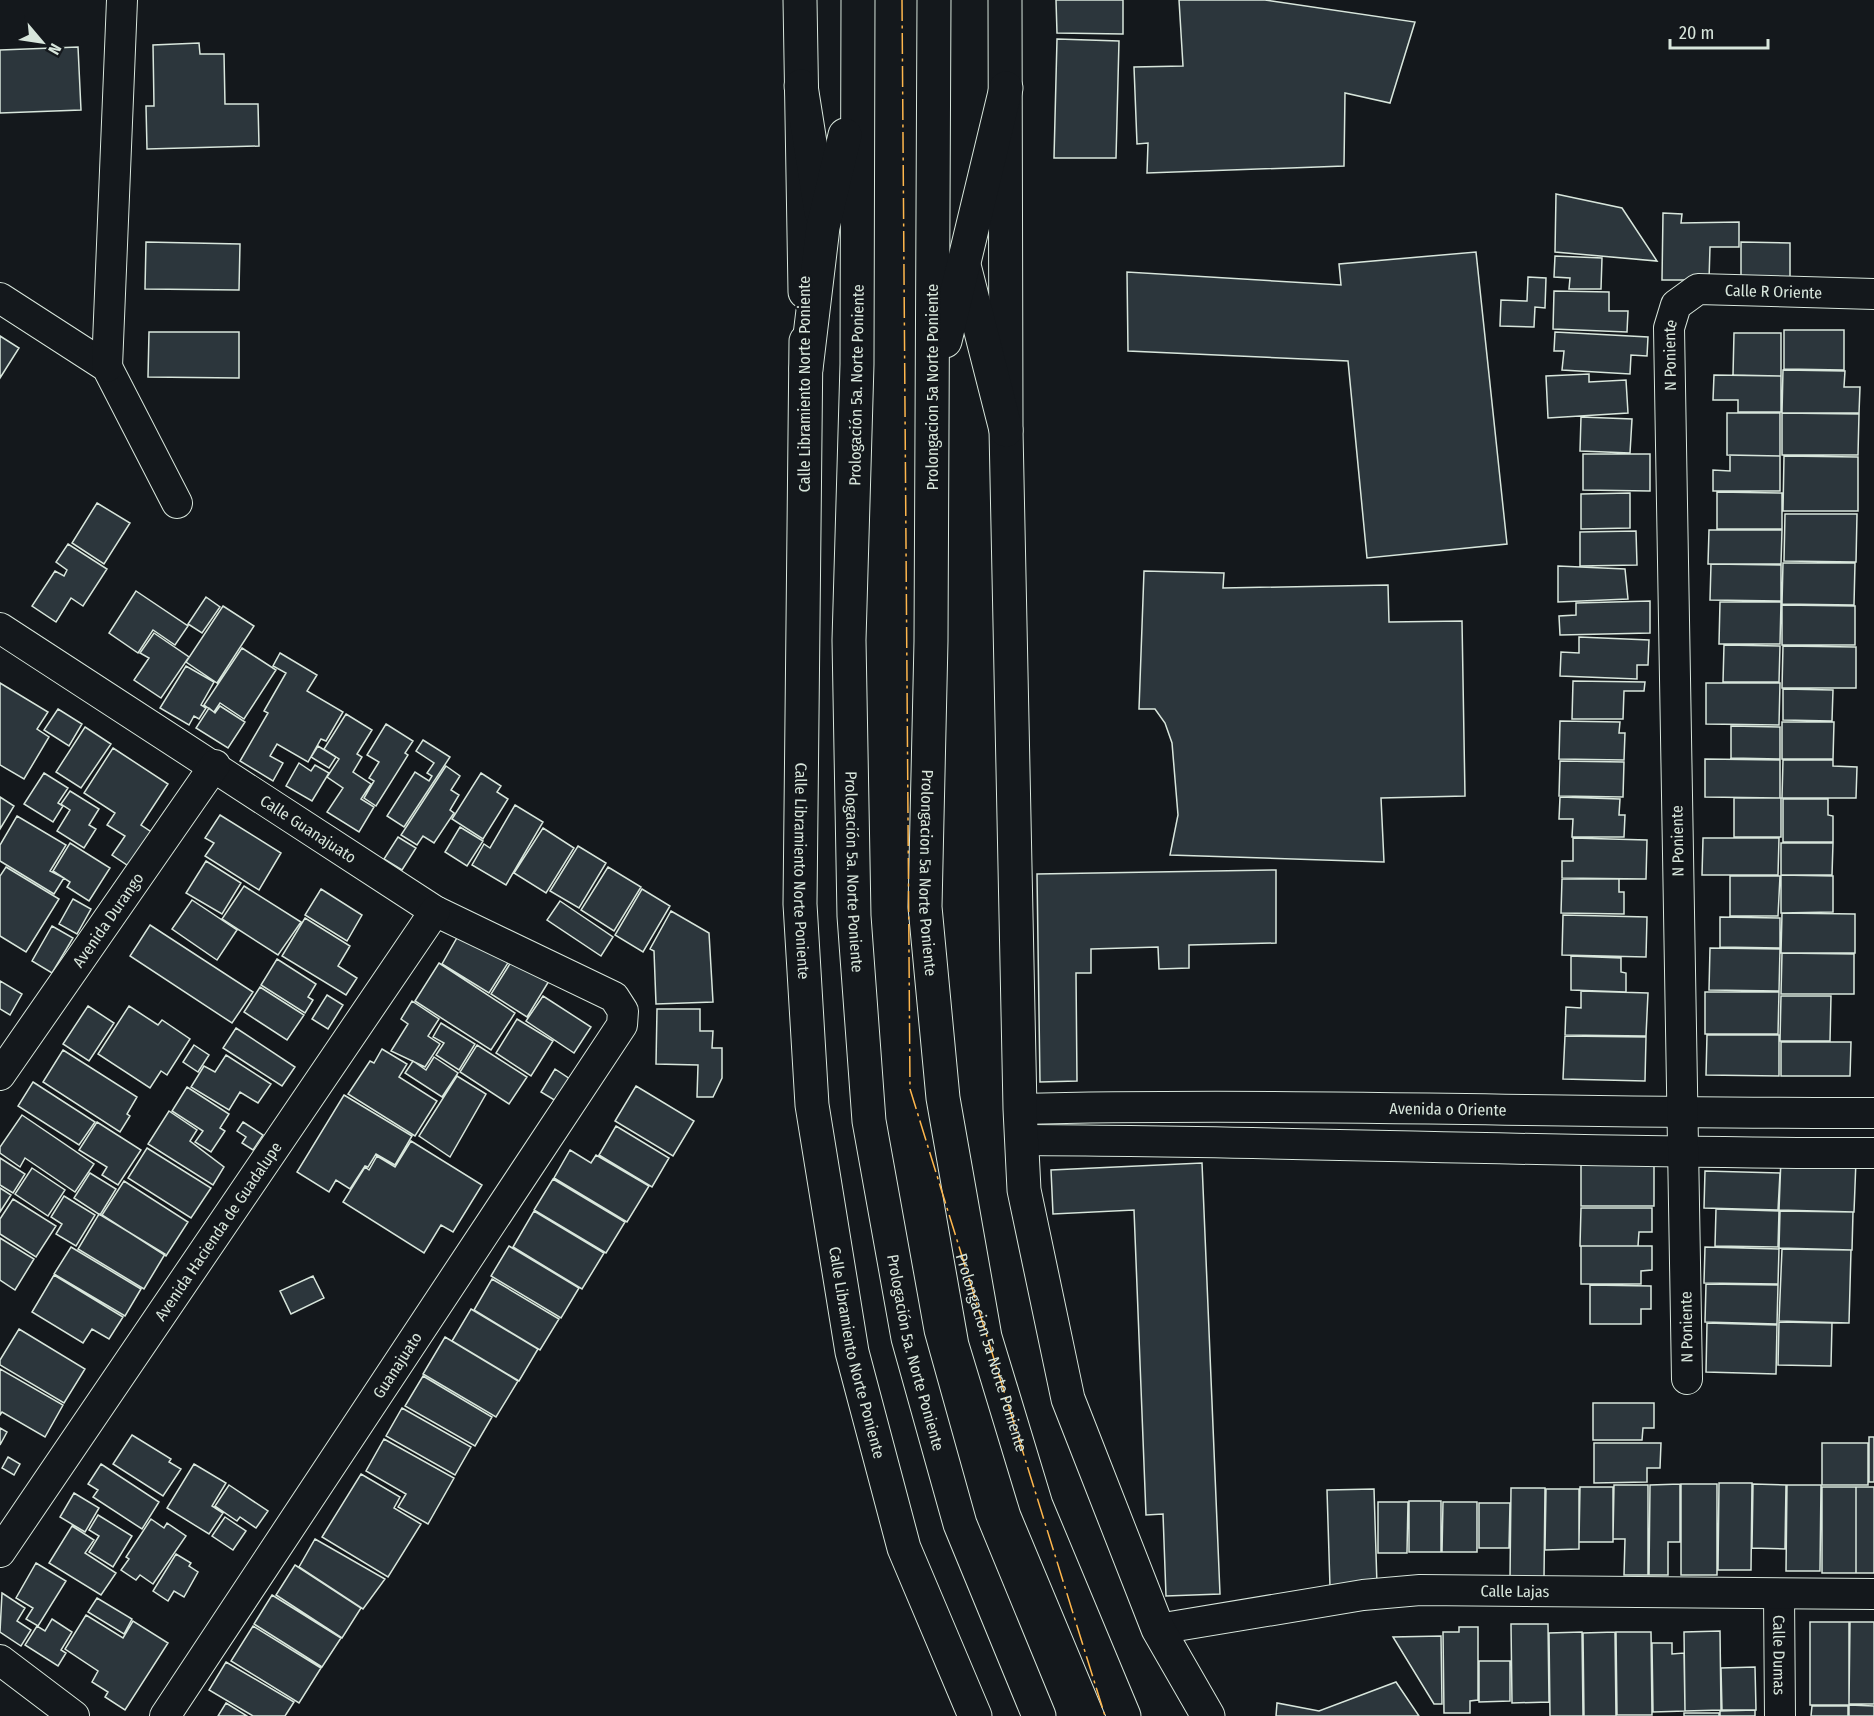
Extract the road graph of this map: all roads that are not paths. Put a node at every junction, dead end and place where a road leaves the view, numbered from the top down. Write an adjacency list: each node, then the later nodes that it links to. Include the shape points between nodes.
1 (122, 0): 16 (street)
2 (800, 0): 7 (main road, Calle Libramiento Norte Poniente)
3 (858, 0): 6 (main road, Prologación 5a. Norte Poniente)
4 (934, 0): 9 (main road, Prolongacion 5a Norte Poniente)
5 (1005, 0): 8 (main road)
6 (859, 78): 10 (main road); 15 (main road, Prologación 5a. Norte Poniente)
7 (801, 86): 10 (main road); 17 (main road, Calle Libramiento Norte Poniente)
8 (1006, 88): 11 (main road); 19 (main road)
9 (933, 143): 11 (main road); 18 (main road, Prolongacion 5a Norte Poniente)
10 (823, 227): 15 (main road); 17 (main road)
11 (964, 263): 18 (main road); 19 (main road)
12 (1874, 294): 14 (street, Calle R Oriente, via 1698,289)
13 (0, 298): 16 (street)
14 (1676, 305): 27 (street, N Poniente, via 1669,328)
15 (857, 364): 40 (main road, Prologación 5a. Norte Poniente, via 849,640 854,916 869,1121 908,1338 960,1524)
16 (107, 367): 20 (street)
17 (806, 369): 39 (main road, Calle Libramiento Norte Poniente, via 800,904 812,1105 852,1352 904,1548)
18 (932, 395): 41 (main road, Prolongacion 5a Norte Poniente, via 925,907 943,1098 985,1338 1036,1505)
19 (1006, 430): 28 (main road)
20 (177, 503)
21 (0, 628): 22 (street, Calle Guanajuato)
22 (214, 765): 23 (street, Calle Guanajuato); 25 (street, Avenida Durango)
23 (435, 911): 24 (street, Calle Guanajuato, via 614,997); 32 (street, Avenida Hacienda de Guadalupe)
24 (623, 1011): 38 (street, Guanajuato, via 622,1025)
25 (0, 1075)
26 (1874, 1113): 27 (street, Avenida o Oriente)
27 (1682, 1114): 28 (street, Avenida o Oriente, via 1194,1105); 29 (street, N Poniente)
28 (1020, 1125): 29 (street, via 1194,1141); 35 (main road, via 1024,1190 1068,1399)
29 (1683, 1153): 30 (street); 31 (street, N Poniente)
30 (1874, 1153)
31 (1687, 1379)
32 (0, 1552)
33 (1779, 1594): 34 (street, Calle Lajas); 35 (street, Calle Lajas, via 1420,1590 1363,1595); 43 (street, Calle Dumas)
34 (1874, 1594)
35 (1158, 1629): 42 (main road)
36 (0, 1660): 37 (street)
37 (74, 1716)
38 (165, 1716)
39 (975, 1716)
40 (1039, 1716)
41 (1124, 1716)
42 (1208, 1716)
43 (1779, 1716)

